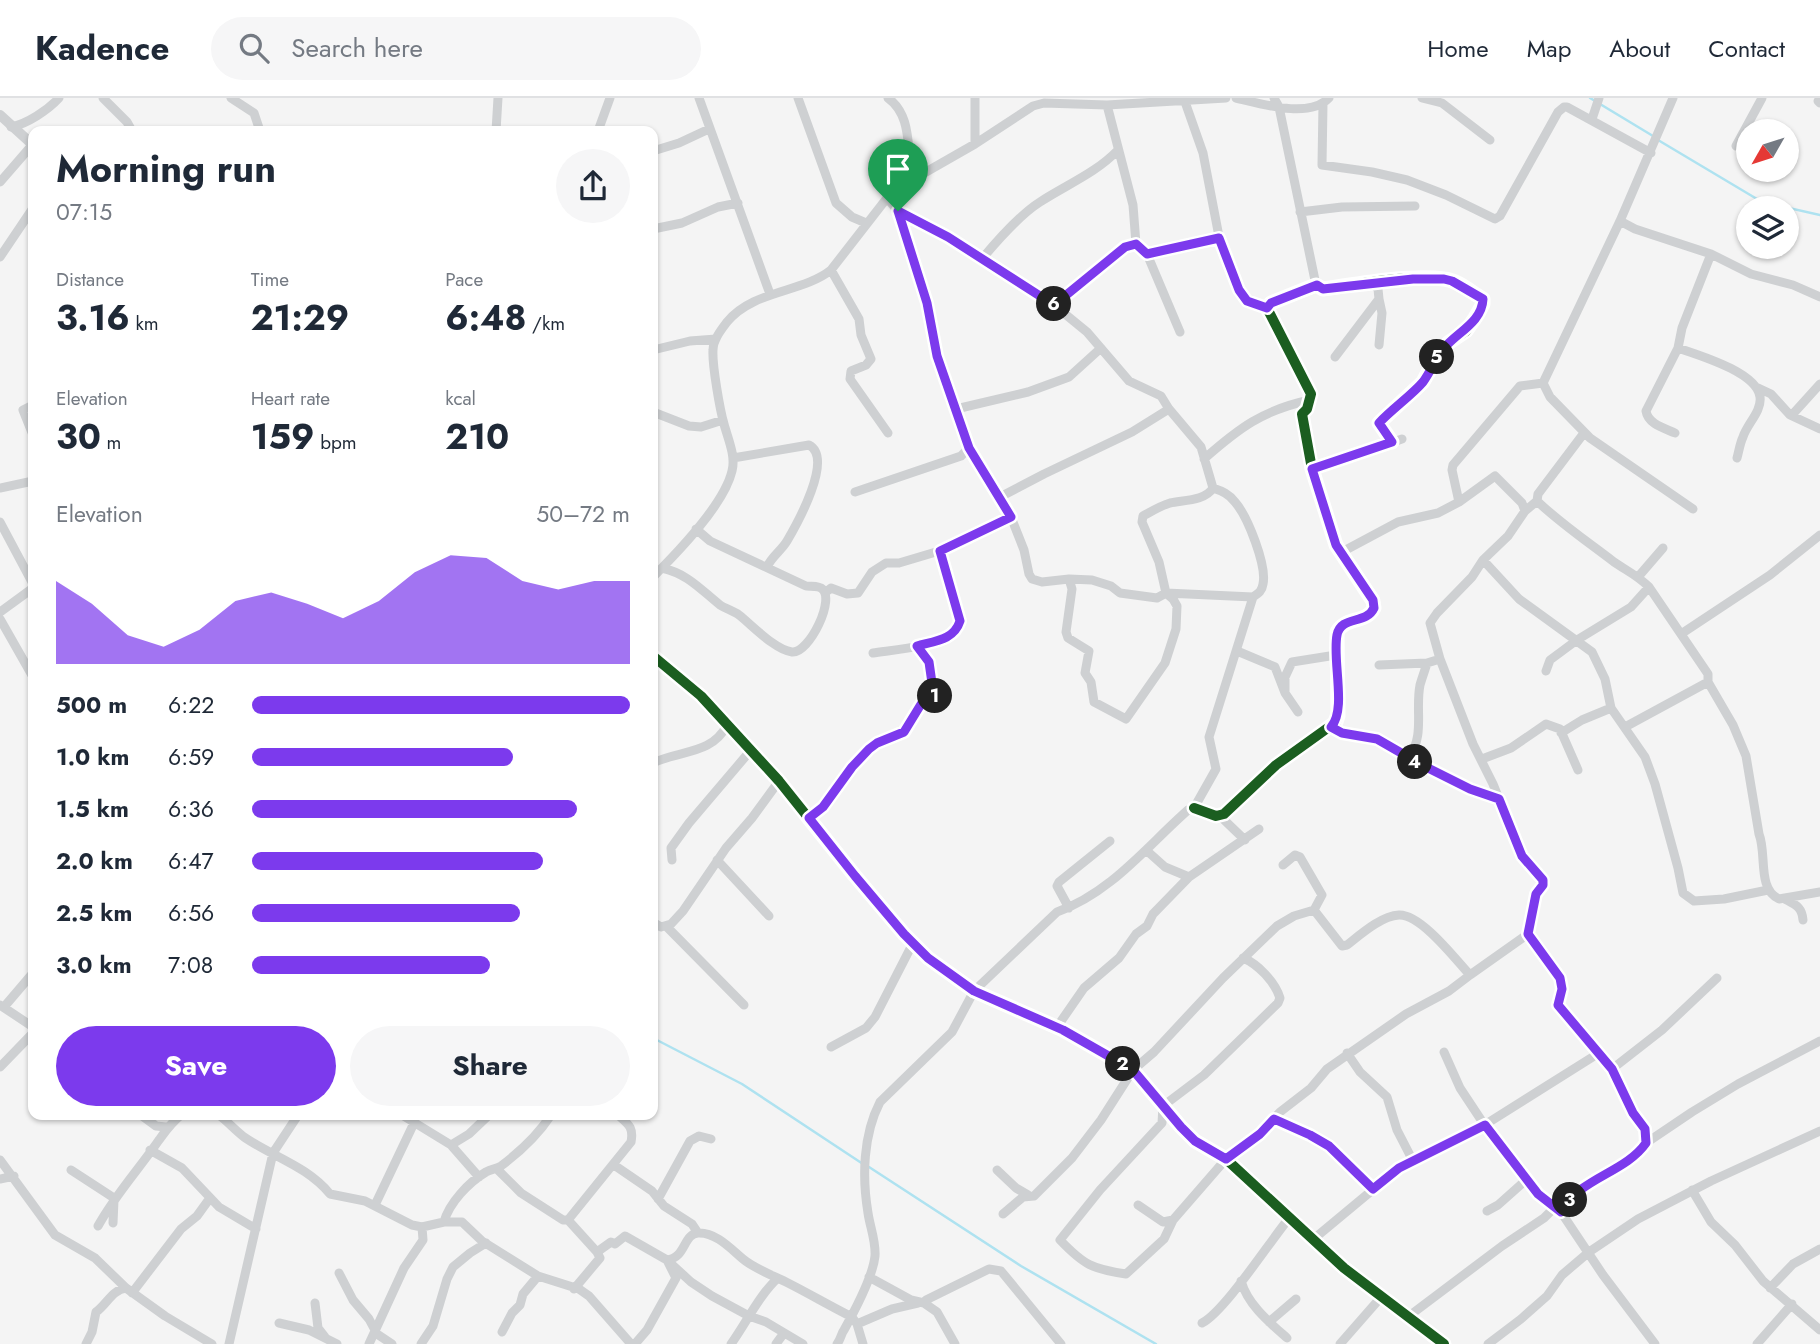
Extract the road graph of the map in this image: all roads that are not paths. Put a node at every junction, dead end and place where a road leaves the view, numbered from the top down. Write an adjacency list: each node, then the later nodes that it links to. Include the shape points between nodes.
1 (59, 98): 29 (street)
2 (103, 98): 25 (street)
3 (231, 98): 26 (street, via 254,113)
4 (498, 98): 27 (street)
5 (610, 98): 28 (street)
6 (699, 98): 30 (street)
7 (798, 98): 48 (street, via 836,203)
8 (888, 98): 39 (street, via 905,119)
9 (975, 98): 33 (street)
10 (1226, 98): 17 (street)
11 (1236, 98): 22 (street)
12 (1273, 98): 22 (street)
13 (1424, 98): 32 (street, via 1442,103)
14 (1599, 98): 24 (street)
15 (1673, 98): 38 (street)
16 (1762, 98): 34 (street)
17 (1184, 100): 21 (street); 50 (street, via 1203,153)
18 (1057, 101): 21 (street); 33 (street, via 1033,106)
19 (1326, 101): 20 (street, via 1322,165 1407,180 1495,219); 22 (street, via 1311,108)
20 (1562, 103): 24 (street)
21 (1107, 105): 37 (street)
22 (1279, 107): 45 (street)
23 (0, 115): 29 (street)
24 (1592, 119): 38 (street)
25 (129, 126)
26 (258, 126)
27 (496, 126)
28 (600, 126)
29 (11, 127): 31 (street)
30 (709, 128): 35 (street); 42 (street)
31 (28, 140)
32 (1490, 140)
33 (975, 144): 39 (street)
34 (1735, 146)
35 (658, 149)
36 (28, 150): 40 (street)
37 (1118, 150): 51 (street, via 1133,205); 55 (street, via 1098,168 1041,201)
38 (1651, 153): 47 (street)
39 (913, 178): 41 (street)
40 (0, 183)
41 (887, 198): 44 (street); 48 (street)
42 (738, 204): 49 (street); 59 (street)
43 (1415, 206): 45 (street, via 1342,206)
44 (898, 211): 55 (street); 76 (street, via 927,303 937,356)
45 (1300, 212): 58 (street)
46 (28, 215): 54 (street)
47 (1620, 221): 53 (street); 71 (street)
48 (866, 223): 56 (street)
49 (658, 228)
50 (1219, 238): 52 (street); 63 (street, via 1239,290 1247,301)
51 (1136, 244): 52 (street); 62 (street, via 1125,247)
52 (1147, 254): 64 (street)
53 (1711, 254): 60 (street, via 1751,274); 68 (street)
54 (0, 257)
55 (981, 260): 62 (street)
56 (831, 270): 59 (street); 83 (street, via 859,319 871,359 852,371 850,379)
57 (1372, 283): 58 (street, via 1323,289); 61 (street); 90 (street, via 1444,279 1484,301 1466,331 1435,359 1423,382 1379,423 1397,441)
58 (1317, 285): 63 (street)
59 (770, 294): 65 (street, via 738,312)
60 (1820, 297)
61 (1379, 299): 66 (street); 70 (street)
62 (1054, 305): 67 (street)
63 (1267, 308): 74 (street, via 1308,386)
64 (1180, 332)
65 (716, 339): 69 (street); 80 (street, via 713,350)
66 (1379, 345)
67 (1101, 348): 76 (street, via 1069,377); 77 (street, via 1129,381 1161,396)
68 (1678, 348): 73 (street, via 1732,367); 85 (street, via 1646,415)
69 (658, 349)
70 (1335, 357)
71 (1543, 383): 84 (street); 97 (street, via 1520,386 1453,464)
72 (1820, 384): 79 (street)
73 (1755, 387): 79 (street, via 1771,394); 88 (street, via 1760,397 1758,410 1743,435)
74 (1310, 400): 89 (street, via 1255,419); 90 (street, via 1302,414)
75 (28, 408): 81 (street, via 23,410)
76 (957, 409): 86 (street)
77 (1169, 409): 89 (street, via 1201,447); 95 (street)
78 (658, 414): 80 (street, via 689,426)
79 (1792, 415): 82 (street)
80 (723, 420): 87 (street)
81 (28, 422)
82 (1820, 429)
83 (888, 433)
84 (1584, 433): 96 (street); 98 (street)
85 (1675, 433)
86 (969, 448): 94 (street, via 961,456); 95 (street)
87 (733, 458): 102 (street, via 732,472 718,500); 108 (street, via 809,445 818,455 813,489 786,544)
88 (1737, 458)
89 (1204, 459): 93 (street)
90 (1312, 469): 106 (street)
91 (28, 482): 92 (street)
92 (0, 488)
93 (1213, 488): 117 (street, via 1196,499 1168,503 1143,516); 118 (street, via 1234,500 1255,542 1264,575 1261,592)
94 (855, 492)
95 (1000, 497): 100 (street)
96 (1537, 501): 99 (street); 112 (street)
97 (1459, 502): 99 (street, via 1495,476); 106 (street, via 1438,513 1398,522)
98 (1693, 509)
99 (1525, 511): 107 (street)
100 (1011, 517): 105 (street); 113 (street, via 1032,579)
101 (0, 522): 111 (street)
102 (696, 529): 108 (street, via 710,541); 109 (street)
103 (1820, 535): 121 (street, via 1770,575)
104 (1663, 548): 112 (street)
105 (940, 551): 116 (street, via 886,563 872,572 858,593 831,588); 123 (street, via 960,621 951,636)
106 (1340, 553): 126 (street, via 1374,608 1367,617 1340,626)
107 (1483, 560): 122 (street, via 1519,598); 127 (street, via 1430,622)
108 (767, 567): 116 (street)
109 (662, 568): 110 (street); 116 (street, via 678,572 790,652 807,644 819,625 828,598)
110 (658, 572)
111 (28, 576)
112 (1638, 577): 114 (street)
113 (1069, 579): 117 (street, via 1092,580 1120,593 1157,598); 117 (street, via 1067,635 1089,651 1085,673 1094,702 1122,719 1130,715 1165,663 1177,606)
114 (1648, 587): 121 (street); 122 (street, via 1624,612)
115 (28, 590): 119 (street)
116 (825, 592)
117 (1166, 593): 118 (street)
118 (1254, 597): 124 (street)
119 (0, 612)
120 (0, 619): 131 (street)
121 (1681, 634): 133 (street)
122 (1577, 640): 132 (street, via 1550,660); 135 (street, via 1592,652 1605,679)
123 (917, 646): 125 (street); 150 (street, via 929,662 934,697 923,701 904,732 869,749)
124 (1237, 651): 134 (street, via 1275,667); 148 (street, via 1209,737 1216,769)
125 (873, 653)
126 (1336, 655): 134 (street, via 1292,662 1285,677); 138 (street, via 1338,716)
127 (1440, 659): 129 (street); 143 (street)
128 (658, 660): 137 (street)
129 (1427, 663): 130 (street); 142 (street, via 1420,687 1420,727)
130 (1379, 665)
131 (28, 668)
132 (1546, 671)
133 (1709, 682): 139 (street); 159 (street, via 1746,756)
134 (1285, 693): 136 (street)
135 (1611, 708): 139 (street); 140 (street)
136 (1298, 712)
137 (727, 724): 141 (street); 144 (street, via 721,737 710,745)
138 (1331, 727): 142 (street, via 1377,739); 149 (street, via 1276,765)
139 (1626, 727): 159 (street, via 1655,784 1683,893 1694,901)
140 (1562, 733): 143 (street, via 1546,724 1511,748); 145 (street)
141 (751, 750): 146 (street); 155 (street, via 671,848)
142 (1409, 758): 147 (street)
143 (1482, 759): 147 (street)
144 (658, 761)
145 (1578, 770)
146 (779, 781): 150 (street); 156 (street)
147 (1499, 799): 168 (street, via 1522,856 1544,883 1536,894)
148 (1194, 808): 149 (street); 154 (street)
149 (1220, 816): 152 (street)
150 (809, 818): 169 (street)
151 (1259, 829): 152 (street)
152 (1245, 840): 158 (street)
153 (1110, 841): 162 (street, via 1059,882)
154 (1146, 850): 158 (street, via 1165,867); 162 (street, via 1112,880)
155 (672, 860)
156 (717, 860): 164 (street); 167 (street, via 683,911)
157 (1283, 865): 163 (street, via 1295,855 1300,857 1322,895)
158 (1189, 877): 178 (street, via 1119,958 1084,989)
159 (1768, 890): 161 (street, via 1772,896)
160 (1820, 892): 161 (street)
161 (1786, 899): 165 (street, via 1799,907)
162 (1069, 908): 174 (street, via 1057,912)
163 (1314, 910): 170 (street, via 1277,926); 171 (street, via 1342,946 1384,920 1404,915 1434,936)
164 (769, 916)
165 (1803, 920)
166 (658, 925): 167 (street)
167 (666, 926): 175 (street)
168 (1528, 934): 171 (street); 184 (street, via 1560,978 1558,1005)
169 (914, 943): 174 (street); 181 (street, via 875,1017 866,1028)
170 (1243, 958): 187 (street); 188 (street, via 1253,962 1278,991 1278,1003 1204,1075)
171 (1469, 975): 183 (street)
172 (28, 977): 176 (street)
173 (1717, 978): 186 (street)
174 (974, 991): 178 (street); 246 (street, via 952,1032 892,1088 872,1117 865,1189 875,1255)
175 (744, 1005)
176 (2, 1006): 177 (street)
177 (28, 1026)
178 (1056, 1027): 187 (street)
179 (28, 1036): 185 (street)
180 (1820, 1041): 203 (street, via 1738,1084)
181 (831, 1047)
182 (1444, 1052): 199 (street, via 1460,1088)
183 (1347, 1053): 189 (street); 209 (street, via 1387,1097)
184 (1599, 1053): 186 (street); 199 (street)
185 (0, 1067)
186 (1612, 1069): 203 (street, via 1645,1129)
187 (1133, 1070): 188 (street); 220 (street, via 1072,1158 1034,1196)
188 (1163, 1107): 207 (street, via 1195,1141); 231 (street, via 1162,1123 1060,1240 1079,1261 1126,1274 1164,1238)
189 (1274, 1119): 207 (street); 218 (street, via 1329,1146)
190 (148, 1120): 200 (street)
191 (175, 1120): 200 (street)
192 (225, 1120): 206 (street)
193 (295, 1120): 206 (street)
194 (410, 1120): 198 (street)
195 (484, 1120): 204 (street)
196 (545, 1120): 211 (street, via 539,1133)
197 (624, 1120): 210 (street, via 633,1132 631,1142)
198 (414, 1123): 204 (street); 224 (street)
199 (1485, 1125): 209 (street); 217 (street)
200 (166, 1127): 205 (street)
201 (1820, 1131): 219 (street)
202 (711, 1139): 223 (street, via 699,1136 690,1141)
203 (1646, 1143): 226 (street, via 1638,1154)
204 (452, 1145): 215 (street)
205 (150, 1150): 221 (street); 222 (street, via 182,1168)
206 (273, 1153): 224 (street, via 300,1167 330,1194); 236 (street)
207 (1226, 1159): 229 (street); 231 (street)
208 (0, 1160): 214 (street)
209 (1413, 1161): 218 (street)
210 (614, 1165): 223 (street); 230 (street)
211 (497, 1169): 215 (street); 230 (street, via 521,1193)
212 (71, 1170): 221 (street)
213 (997, 1170): 220 (street)
214 (14, 1176): 216 (street); 251 (street, via 55,1235 95,1258)
215 (479, 1177): 232 (street, via 457,1198)
216 (0, 1180)
217 (1526, 1180): 226 (street); 227 (street)
218 (1373, 1189): 238 (street, via 1325,1231 1316,1237)
219 (1692, 1190): 242 (street); 249 (street, via 1710,1223)
220 (1028, 1195): 228 (street)
221 (114, 1198): 233 (street); 234 (street)
222 (210, 1198): 236 (street); 251 (street)
223 (658, 1199): 237 (street)
224 (375, 1205): 235 (street)
225 (1138, 1205): 231 (street, via 1163,1222)
226 (1558, 1210): 242 (street); 257 (street)
227 (1487, 1211)
228 (1003, 1214)
229 (1290, 1217): 238 (street); 248 (street)
230 (568, 1220): 241 (street)
231 (1173, 1220)
232 (444, 1222): 235 (street); 239 (street, via 462,1222)
233 (113, 1223)
234 (98, 1227)
235 (422, 1227): 263 (street, via 423,1240)
236 (256, 1229): 271 (street)
237 (698, 1233): 243 (street, via 681,1253); 247 (street, via 730,1246 745,1261)
238 (1307, 1234): 252 (street)
239 (486, 1243): 245 (street); 275 (street, via 453,1267 433,1326)
240 (1820, 1249): 249 (street, via 1793,1264)
241 (597, 1252): 243 (street, via 625,1237); 250 (street, via 600,1258)
242 (1589, 1252): 286 (street, via 1538,1304); 287 (street)
243 (667, 1260): 258 (street, via 691,1282); 276 (street, via 676,1278 647,1330)
244 (338, 1273): 263 (street)
245 (538, 1276): 250 (street); 265 (street)
246 (869, 1277): 255 (street); 259 (street)
247 (778, 1278): 258 (street); 259 (street)
248 (1241, 1281): 260 (street); 261 (street)
249 (1770, 1288): 256 (street)
250 (574, 1289): 276 (street, via 597,1303)
251 (129, 1291): 269 (street, via 116,1291 96,1312); 270 (street)
252 (1382, 1296): 257 (street); 284 (street)
253 (1296, 1299): 261 (street)
254 (315, 1303): 267 (street, via 318,1328)
255 (923, 1303): 259 (street); 282 (street, via 937,1312); 283 (street, via 989,1269 1001,1271)
256 (1792, 1304): 264 (street); 288 (street)
257 (1409, 1316): 285 (street)
258 (750, 1317): 266 (street); 277 (street)
259 (855, 1321): 280 (street, via 841,1333); 281 (street)
260 (1202, 1322)
261 (1269, 1322): 268 (street)
262 (279, 1323): 267 (street)
263 (374, 1329): 273 (street); 274 (street)
264 (1820, 1330)
265 (502, 1332)
266 (784, 1333): 278 (street); 279 (street)
267 (326, 1338): 272 (street)
268 (1287, 1338)
269 (86, 1344)
270 (211, 1344)
271 (229, 1344)
272 (337, 1344)
273 (369, 1344)
274 (392, 1344)
275 (421, 1344)
276 (633, 1344)
277 (732, 1344)
278 (776, 1344)
279 (803, 1344)
280 (837, 1344)
281 (863, 1344)
282 (956, 1344)
283 (1061, 1344)
284 (1340, 1344)
285 (1444, 1344)
286 (1488, 1344)
287 (1656, 1344)
288 (1757, 1344)

